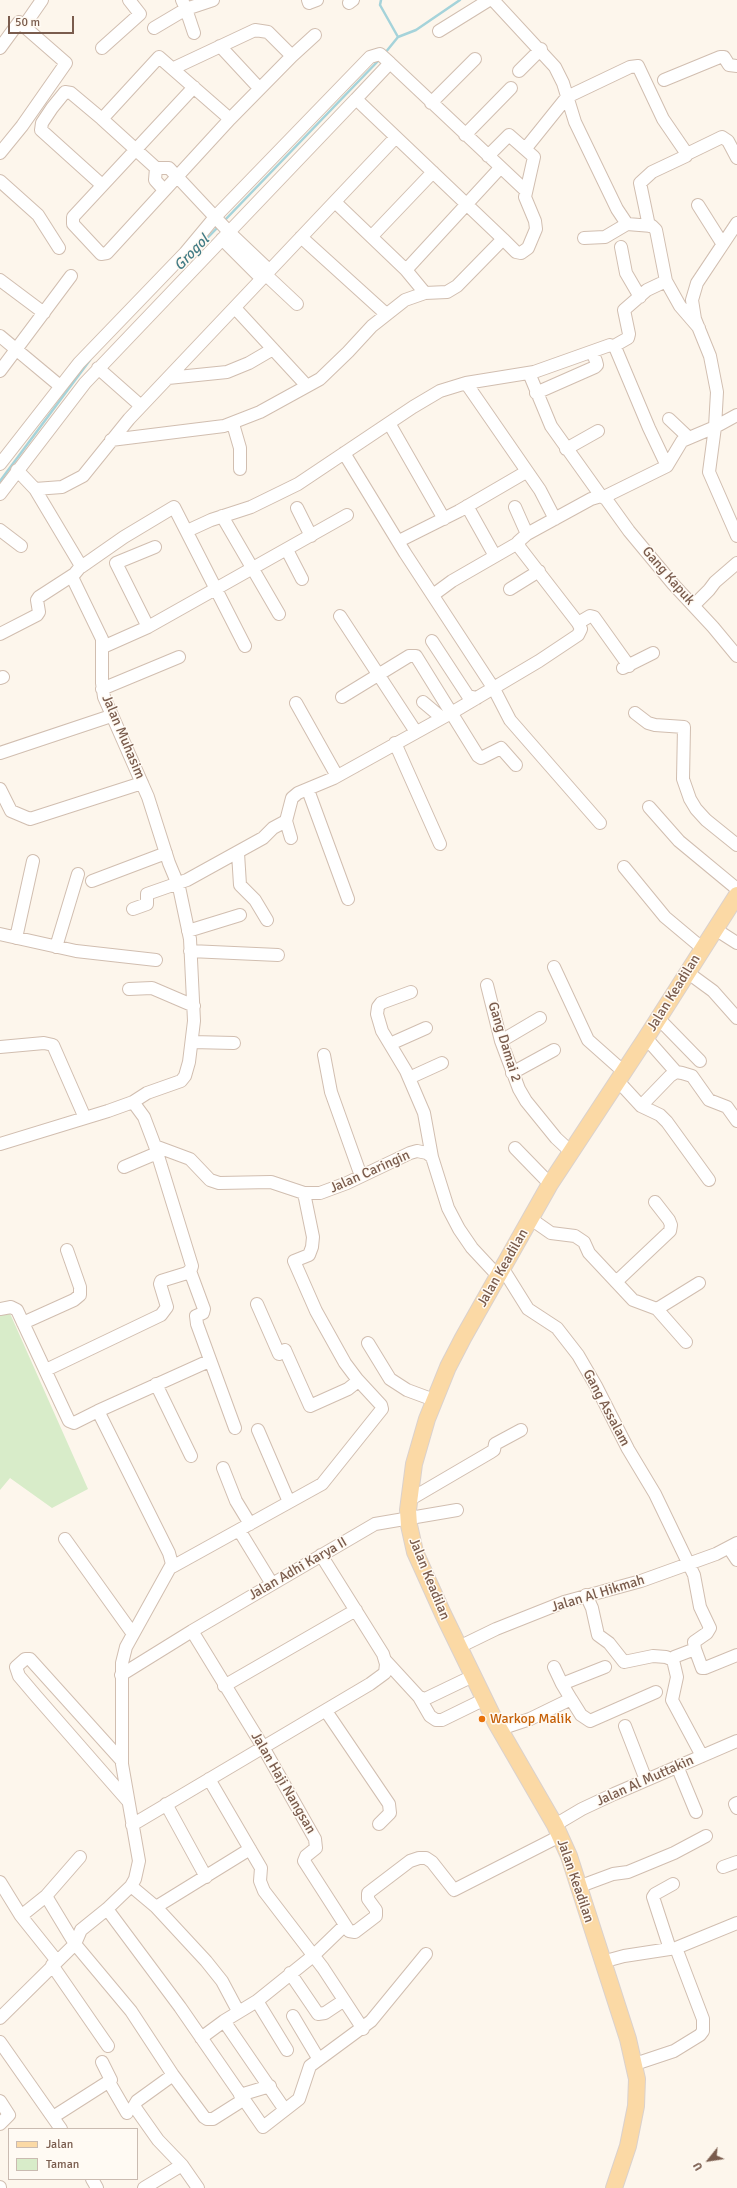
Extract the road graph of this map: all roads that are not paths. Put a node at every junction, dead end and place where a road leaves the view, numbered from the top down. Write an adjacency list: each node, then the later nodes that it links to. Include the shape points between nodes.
1 (42, 0): 9 (street)
2 (129, 0): 16 (street, via 140,14)
3 (213, 0): 8 (street)
4 (308, 0): 5 (street, via 310,3)
5 (317, 0)
6 (489, 0): 11 (street)
7 (493, 0): 17 (street)
8 (184, 5): 10 (street); 12 (street)
9 (24, 26): 15 (street, via 18,22); 38 (street, via 66,63)
10 (154, 28)
11 (439, 31)
12 (194, 33)
13 (315, 35): 18 (street)
14 (220, 46): 18 (street, via 249,31 264,30); 22 (street); 26 (street)
15 (0, 48)
16 (102, 48)
17 (541, 49): 23 (street); 28 (street, via 559,73)
18 (292, 56): 26 (street)
19 (385, 58): 29 (street); 30 (street); 53 (street, via 377,54 370,57)
20 (475, 58): 30 (street)
21 (737, 66): 24 (street, via 729,65 724,57 720,57)
22 (174, 68): 25 (street); 31 (street, via 158,57)
23 (519, 71)
24 (664, 80)
25 (194, 87): 32 (street); 37 (street)
26 (259, 88): 32 (street)
27 (511, 88): 33 (street)
28 (567, 97): 36 (street); 39 (street, via 630,67 638,66 663,119); 55 (street, via 583,139)
29 (356, 99): 34 (street); 57 (street)
30 (431, 103): 33 (street)
31 (102, 119): 37 (street); 47 (street, via 71,93 65,92 41,127 43,132)
32 (230, 119): 45 (street)
33 (465, 135): 40 (street)
34 (396, 137): 44 (street); 50 (street)
35 (733, 138): 39 (street, via 719,138); 41 (street)
36 (526, 148): 40 (street, via 508,135); 49 (street, via 534,159)
37 (136, 150): 42 (street); 47 (street)
38 (0, 153)
39 (687, 154): 56 (street, via 652,172 640,183)
40 (488, 156): 43 (street)
41 (737, 158)
42 (156, 168): 45 (street, via 167,167); 48 (street, via 155,180)
43 (500, 168): 49 (street); 51 (street)
44 (433, 172): 51 (street); 58 (street)
45 (177, 177): 48 (street); 53 (street)
46 (0, 181): 64 (street, via 38,215)
47 (102, 185): 48 (street, via 72,219 103,254)
48 (164, 190)
49 (526, 191): 61 (street, via 526,201 536,226 532,241 526,251 521,253 516,252)
50 (335, 202): 58 (street); 59 (street)
51 (468, 205): 61 (street); 65 (street)
52 (698, 205): 62 (street)
53 (216, 218): 57 (street); 87 (street, via 79,362)
54 (737, 223): 62 (street)
55 (627, 224): 56 (street); 60 (street, via 604,237)
56 (649, 226): 69 (street, via 657,233)
57 (226, 234): 66 (street); 82 (street)
58 (372, 236): 65 (street)
59 (301, 237): 66 (street); 75 (street)
60 (584, 238)
61 (503, 239): 70 (street, via 458,286 441,293)
62 (722, 243): 76 (street, via 692,295)
63 (621, 247): 71 (street, via 626,273)
64 (59, 248)
65 (406, 270): 70 (street)
66 (265, 274): 72 (street); 73 (street)
67 (71, 276): 74 (street)
68 (0, 280): 74 (street)
69 (666, 281): 71 (street); 76 (street, via 680,306)
70 (425, 293): 75 (street, via 405,300)
71 (640, 297): 78 (street, via 624,310 628,338)
72 (297, 304)
73 (235, 308): 80 (street); 85 (street)
74 (44, 313): 79 (street)
75 (386, 314): 88 (street, via 335,366)
76 (699, 328): 95 (street, via 710,356 716,384)
77 (0, 336): 79 (street)
78 (614, 346): 81 (street, via 608,345); 102 (street)
79 (16, 349): 83 (street); 87 (street)
80 (273, 349): 85 (street, via 227,372); 88 (street)
81 (592, 352): 84 (street); 89 (street, via 596,361 595,367)
82 (98, 368): 90 (street); 104 (street)
83 (0, 371)
84 (529, 373): 86 (street); 89 (street, Gang Kapuk)
85 (168, 378): 90 (street)
86 (466, 383): 93 (street, via 440,392); 105 (street)
87 (60, 386): 101 (street)
88 (307, 386): 94 (street, via 267,409)
89 (536, 393): 99 (street, Gang Kapuk, via 550,426)
90 (141, 406): 98 (street)
91 (737, 415): 95 (street)
92 (669, 419): 97 (street, via 670,423)
93 (389, 423): 100 (street); 114 (street)
94 (233, 424): 98 (street); 103 (street, via 240,448)
95 (716, 427): 97 (street); 120 (street, via 709,472)
96 (598, 431): 99 (street)
97 (688, 437): 102 (street, via 677,446)
98 (111, 440): 106 (street, via 91,468 76,481 62,487)
99 (566, 449): 108 (street, Gang Kapuk)
100 (344, 453): 112 (street, via 308,478 272,498); 121 (street)
101 (0, 464)
102 (667, 466): 108 (street)
103 (240, 469)
104 (17, 470): 106 (street, Jalan Muhasim); 107 (street)
105 (526, 472): 109 (street); 115 (street, via 540,490)
106 (35, 489): 129 (street, Jalan Muhasim)
107 (0, 494)
108 (603, 497): 115 (street, via 591,499); 135 (street, Gang Kapuk, via 673,584)
109 (467, 506): 114 (street); 126 (street)
110 (515, 507): 118 (street)
111 (297, 508): 119 (street)
112 (222, 516): 117 (street); 128 (street)
113 (347, 516): 119 (street)
114 (444, 519): 121 (street)
115 (555, 519): 118 (street)
116 (0, 530): 123 (street)
117 (187, 531): 129 (street, via 174,507 124,537); 132 (street)
118 (527, 534): 122 (street)
119 (311, 536): 125 (street)
120 (737, 536)
121 (399, 541): 134 (street)
122 (518, 543): 126 (street); 130 (street)
123 (21, 546)
124 (155, 547): 139 (street, via 116,563)
125 (286, 550): 128 (street); 131 (street)
126 (495, 556): 134 (street)
127 (737, 563): 135 (street, via 714,582)
128 (253, 568): 132 (street); 136 (street)
129 (77, 571): 140 (street, via 39,597 37,615); 143 (street, Jalan Muhasim)
130 (539, 571): 133 (street); 138 (street)
131 (302, 579)
132 (216, 589): 139 (street); 142 (street)
133 (510, 589)
134 (433, 595): 149 (street)
135 (694, 605): 145 (street, Gang Kapuk)
136 (279, 614)
137 (340, 616): 147 (street)
138 (578, 623): 144 (street, via 590,616 594,617 626,667); 149 (street, via 581,629 574,638)
139 (148, 627): 143 (street)
140 (0, 634)
141 (432, 641): 151 (street, via 468,696)
142 (245, 646)
143 (103, 648): 148 (street, Jalan Muhasim)
144 (654, 653)
145 (737, 656)
146 (179, 657): 148 (street)
147 (378, 675): 150 (street); 155 (street, via 409,656 416,656); 157 (street)
148 (102, 689): 156 (street, Jalan Muhasim)
149 (494, 689): 151 (street); 167 (street, via 515,726)
150 (342, 697)
151 (477, 698): 155 (street)
152 (423, 702): 155 (street)
153 (296, 703): 161 (street)
154 (635, 713): 170 (street, via 655,725 684,727 686,790 696,809)
155 (448, 715): 157 (street); 160 (street, via 478,756 481,758 502,748)
156 (111, 716): 159 (street); 162 (street, Jalan Muhasim)
157 (416, 732): 158 (street)
158 (395, 743): 161 (street); 169 (street)
159 (0, 754)
160 (516, 765)
161 (337, 776): 164 (street)
162 (142, 783): 163 (street, via 30,819 11,811); 172 (street, Jalan Muhasim, via 157,820)
163 (0, 789)
164 (308, 790): 166 (street, via 292,798); 180 (street)
165 (649, 807): 178 (street, via 679,841)
166 (286, 820): 168 (street); 171 (street, via 259,841)
167 (600, 823)
168 (291, 838)
169 (440, 844)
170 (737, 845)
171 (238, 853): 177 (street); 183 (street, via 240,885 255,900)
172 (166, 854): 176 (street); 177 (street, Jalan Muhasim)
173 (33, 861): 187 (street)
174 (624, 867): 189 (street, via 665,917)
175 (78, 874): 190 (street)
176 (92, 881)
177 (178, 884): 181 (street, via 147,894 147,904); 185 (street, Jalan Muhasim)
178 (737, 889)
179 (737, 895): 184 (main road, Jalan Keadilan)
180 (348, 899)
181 (133, 910)
182 (240, 915): 185 (street)
183 (267, 920)
184 (715, 929): 188 (street); 189 (main road, Jalan Keadilan)
185 (188, 931): 191 (street, Jalan Muhasim)
186 (0, 934): 187 (street)
187 (16, 938): 190 (street)
188 (737, 942)
189 (699, 946): 195 (main road, Jalan Keadilan)
190 (56, 947): 193 (street)
191 (190, 951): 192 (street); 199 (street, Jalan Muhasim)
192 (278, 955)
193 (156, 960)
194 (554, 967): 216 (street, via 588,1040)
195 (687, 972): 201 (main road, Jalan Keadilan); 202 (street, via 713,991)
196 (487, 985): 205 (street, Gang Damai 2)
197 (129, 989): 199 (street, via 152,988)
198 (411, 992): 208 (street, via 388,1000 378,1007 378,1021)
199 (194, 1006): 206 (street, Jalan Muhasim)
200 (540, 1018): 205 (street)
201 (658, 1018): 204 (main road, Jalan Keadilan); 212 (street)
202 (737, 1018)
203 (426, 1028): 208 (street)
204 (645, 1040): 215 (street); 216 (main road, Jalan Keadilan)
205 (500, 1041): 214 (street, Gang Damai 2)
206 (192, 1042): 207 (street); 218 (street, Jalan Muhasim, via 185,1076 181,1081 147,1092)
207 (234, 1043)
208 (390, 1044): 217 (street)
209 (0, 1047): 220 (street, via 44,1043 53,1045)
210 (554, 1050): 214 (street)
211 (324, 1055): 228 (street, via 331,1092)
212 (700, 1061)
213 (442, 1063): 217 (street)
214 (512, 1073): 224 (street, Gang Damai 2, via 526,1101)
215 (674, 1073): 219 (street); 221 (street, via 692,1076 709,1100 724,1105)
216 (621, 1077): 219 (street); 224 (main road, Jalan Keadilan)
217 (409, 1078): 226 (street, via 424,1113)
218 (133, 1102): 220 (street); 225 (street, via 144,1117)
219 (641, 1106): 229 (street, via 660,1115 667,1122)
220 (85, 1118): 222 (street)
221 (737, 1121)
222 (0, 1144)
223 (515, 1148): 230 (street)
224 (568, 1149): 230 (main road, Jalan Keadilan)
225 (156, 1150): 227 (street); 231 (street, Jalan Caringin, via 190,1159 214,1182 271,1182); 235 (street, via 192,1266)
226 (432, 1157): 228 (street, Jalan Caringin, via 423,1152 410,1153); 236 (street, Jalan Caringin, via 448,1208 459,1229 472,1248)
227 (124, 1167)
228 (361, 1176): 231 (street, Jalan Caringin, via 320,1193)
229 (709, 1180)
230 (550, 1184): 233 (main road, Jalan Keadilan)
231 (304, 1193): 247 (street, via 313,1237 312,1247 309,1255 294,1261 321,1321)
232 (655, 1202): 237 (street, via 669,1220 670,1231)
233 (531, 1220): 236 (main road, Jalan Keadilan); 237 (street, via 551,1233 574,1236 584,1242 589,1253)
234 (67, 1250): 242 (street, via 80,1287 80,1295)
235 (190, 1271): 245 (street, via 203,1303 204,1313 195,1318); 246 (street, via 161,1281 167,1307 161,1315)
236 (501, 1273): 249 (main road, Jalan Keadilan, via 462,1338); 265 (street, Gang Assalam, via 528,1308 557,1328 578,1355 655,1494)
237 (616, 1282): 241 (street, via 633,1300)
238 (700, 1283): 241 (street)
239 (257, 1304): 247 (street, via 279,1354 285,1350 310,1406 348,1389)
240 (0, 1309): 242 (street, via 15,1308)
241 (658, 1309): 243 (street)
242 (23, 1323): 246 (street)
243 (686, 1342)
244 (368, 1343): 249 (street, via 390,1379 407,1390)
245 (209, 1361): 248 (street); 251 (street)
246 (46, 1370): 250 (street, via 71,1423)
247 (358, 1381): 257 (street, via 382,1409 327,1480)
248 (156, 1384): 250 (street); 254 (street)
249 (434, 1400): 256 (main road, Jalan Keadilan, via 420,1443)
250 (98, 1411): 266 (street, via 169,1552)
251 (235, 1428)
252 (258, 1430): 257 (street)
253 (521, 1430): 256 (street, via 495,1444 492,1452)
254 (191, 1456)
255 (222, 1468): 260 (street)
256 (409, 1500): 259 (main road, Jalan Keadilan)
257 (289, 1502): 260 (street)
258 (457, 1510): 259 (street, Jalan Adhi Karya II)
259 (408, 1519): 263 (street, Jalan Adhi Karya II, via 379,1522); 272 (main road, Jalan Keadilan, via 420,1562)
260 (244, 1527): 266 (street); 267 (street)
261 (65, 1539): 271 (street)
262 (733, 1546): 264 (street); 265 (street, Jalan Al Hikmah)
263 (321, 1555): 267 (street, Jalan Adhi Karya II); 269 (street)
264 (737, 1560)
265 (688, 1564): 268 (street, Jalan Al Hikmah, via 633,1584); 273 (street, Gang Assalam, via 694,1576 700,1607 710,1628 694,1642)
266 (172, 1567): 271 (street)
267 (272, 1584): 270 (street, Jalan Adhi Karya II)
268 (586, 1595): 272 (street, Jalan Al Hikmah, via 518,1620); 278 (street, via 592,1608 598,1636 609,1643 624,1662 653,1656)
269 (356, 1610): 277 (street); 284 (street)
270 (192, 1631): 276 (street, Jalan Adhi Karya II); 284 (street, Jalan Haji Nangsan)
271 (134, 1634): 274 (street)
272 (459, 1647): 282 (main road, Jalan Keadilan)
273 (696, 1649): 275 (street, via 702,1668); 278 (street, via 674,1657)
274 (124, 1652): 276 (street); 281 (street)
275 (737, 1655)
276 (148, 1658): 281 (street, Jalan Adhi Karya II)
277 (385, 1660): 286 (street); 289 (street, via 386,1669 378,1680)
278 (673, 1660): 294 (street, via 678,1678 672,1700)
279 (554, 1667): 283 (street)
280 (605, 1667): 283 (street)
281 (121, 1675): 295 (street)
282 (473, 1676): 286 (street, via 429,1699); 287 (main road, Jalan Keadilan)
283 (562, 1684): 288 (street)
284 (224, 1686): 293 (street, Jalan Haji Nangsan)
285 (656, 1692): 288 (street, via 590,1721 581,1715)
286 (419, 1697): 287 (street, via 430,1716 436,1720 442,1720)
287 (485, 1699): 291 (main road, Jalan Keadilan)
288 (571, 1699): 291 (street)
289 (326, 1711): 293 (street); 304 (street, via 389,1804 390,1812)
290 (625, 1726): 298 (street)
291 (502, 1734): 306 (main road, Jalan Keadilan)
292 (737, 1741): 294 (street, Jalan Al Muttakin)
293 (263, 1747): 297 (street); 322 (street, Jalan Haji Nangsan, via 315,1840 316,1848 304,1861)
294 (702, 1756): 296 (street, Jalan Al Muttakin)
295 (122, 1761): 299 (street); 299 (street, via 30,1659 25,1659 16,1667 19,1676)
296 (677, 1766): 298 (street, Jalan Al Muttakin); 303 (street)
297 (209, 1779): 301 (street); 308 (street)
298 (646, 1780): 306 (street, Jalan Al Muttakin, via 582,1809)
299 (127, 1801): 305 (street)
300 (737, 1803): 302 (street)
301 (166, 1804): 305 (street); 312 (street)
302 (737, 1808)
303 (696, 1812)
304 (379, 1824)
305 (132, 1825): 315 (street, via 139,1868)
306 (557, 1830): 316 (main road, Jalan Keadilan); 322 (street, via 454,1890 432,1862 426,1858 414,1860 368,1893 368,1899 376,1910 376,1916 372,1921 355,1932)
307 (706, 1836): 316 (street, via 674,1853 628,1872 614,1874)
308 (250, 1849): 312 (street); 326 (street, via 261,1868 260,1881 264,1891)
309 (80, 1857): 317 (street)
310 (737, 1862): 311 (street)
311 (723, 1867)
312 (206, 1877): 318 (street)
313 (0, 1882): 320 (street)
314 (673, 1884): 324 (street, via 653,1897)
315 (131, 1886): 318 (street); 319 (street)
316 (578, 1887): 327 (main road, Jalan Keadilan)
317 (46, 1896): 320 (street); 323 (street)
318 (156, 1907): 332 (street, via 222,1981)
319 (107, 1909): 323 (street, via 81,1930); 337 (street)
320 (21, 1916): 328 (street)
321 (737, 1923): 324 (street)
322 (344, 1926): 326 (street)
323 (75, 1944): 328 (street); 344 (street, via 131,2011)
324 (673, 1948): 327 (street); 343 (street, via 703,2020 703,2031 674,2051)
325 (426, 1954): 336 (street, via 389,2001)
326 (313, 1956): 329 (street); 331 (street)
327 (602, 1962): 343 (main road, Jalan Keadilan)
328 (54, 1963): 334 (street); 339 (street)
329 (290, 1973): 330 (street); 331 (street, via 318,2014 325,2013)
330 (257, 2000): 332 (street); 340 (street)
331 (343, 2001): 336 (street)
332 (238, 2011): 335 (street)
333 (292, 2016): 341 (street)
334 (0, 2018)
335 (224, 2021): 337 (street); 346 (street)
336 (363, 2028): 341 (street)
337 (201, 2038): 347 (street)
338 (0, 2042): 351 (street)
339 (108, 2046)
340 (287, 2050)
341 (318, 2058): 349 (street, via 307,2071 299,2099)
342 (102, 2062): 345 (street, via 111,2077)
343 (635, 2064): 357 (main road, Jalan Keadilan, via 637,2094 634,2123)
344 (173, 2075): 347 (street, via 207,2119 212,2119); 354 (street, via 137,2101 134,2106 158,2140)
345 (109, 2082): 350 (street); 351 (street)
346 (270, 2086): 347 (street); 349 (street)
347 (242, 2098): 349 (street, via 263,2127)
348 (0, 2101): 352 (street, via 9,2114)
349 (285, 2110)
350 (127, 2113)
351 (53, 2117): 353 (street)
352 (0, 2124)
353 (60, 2128)
354 (182, 2165): 355 (street); 356 (street)
355 (144, 2188)
356 (198, 2188)
357 (614, 2188)

